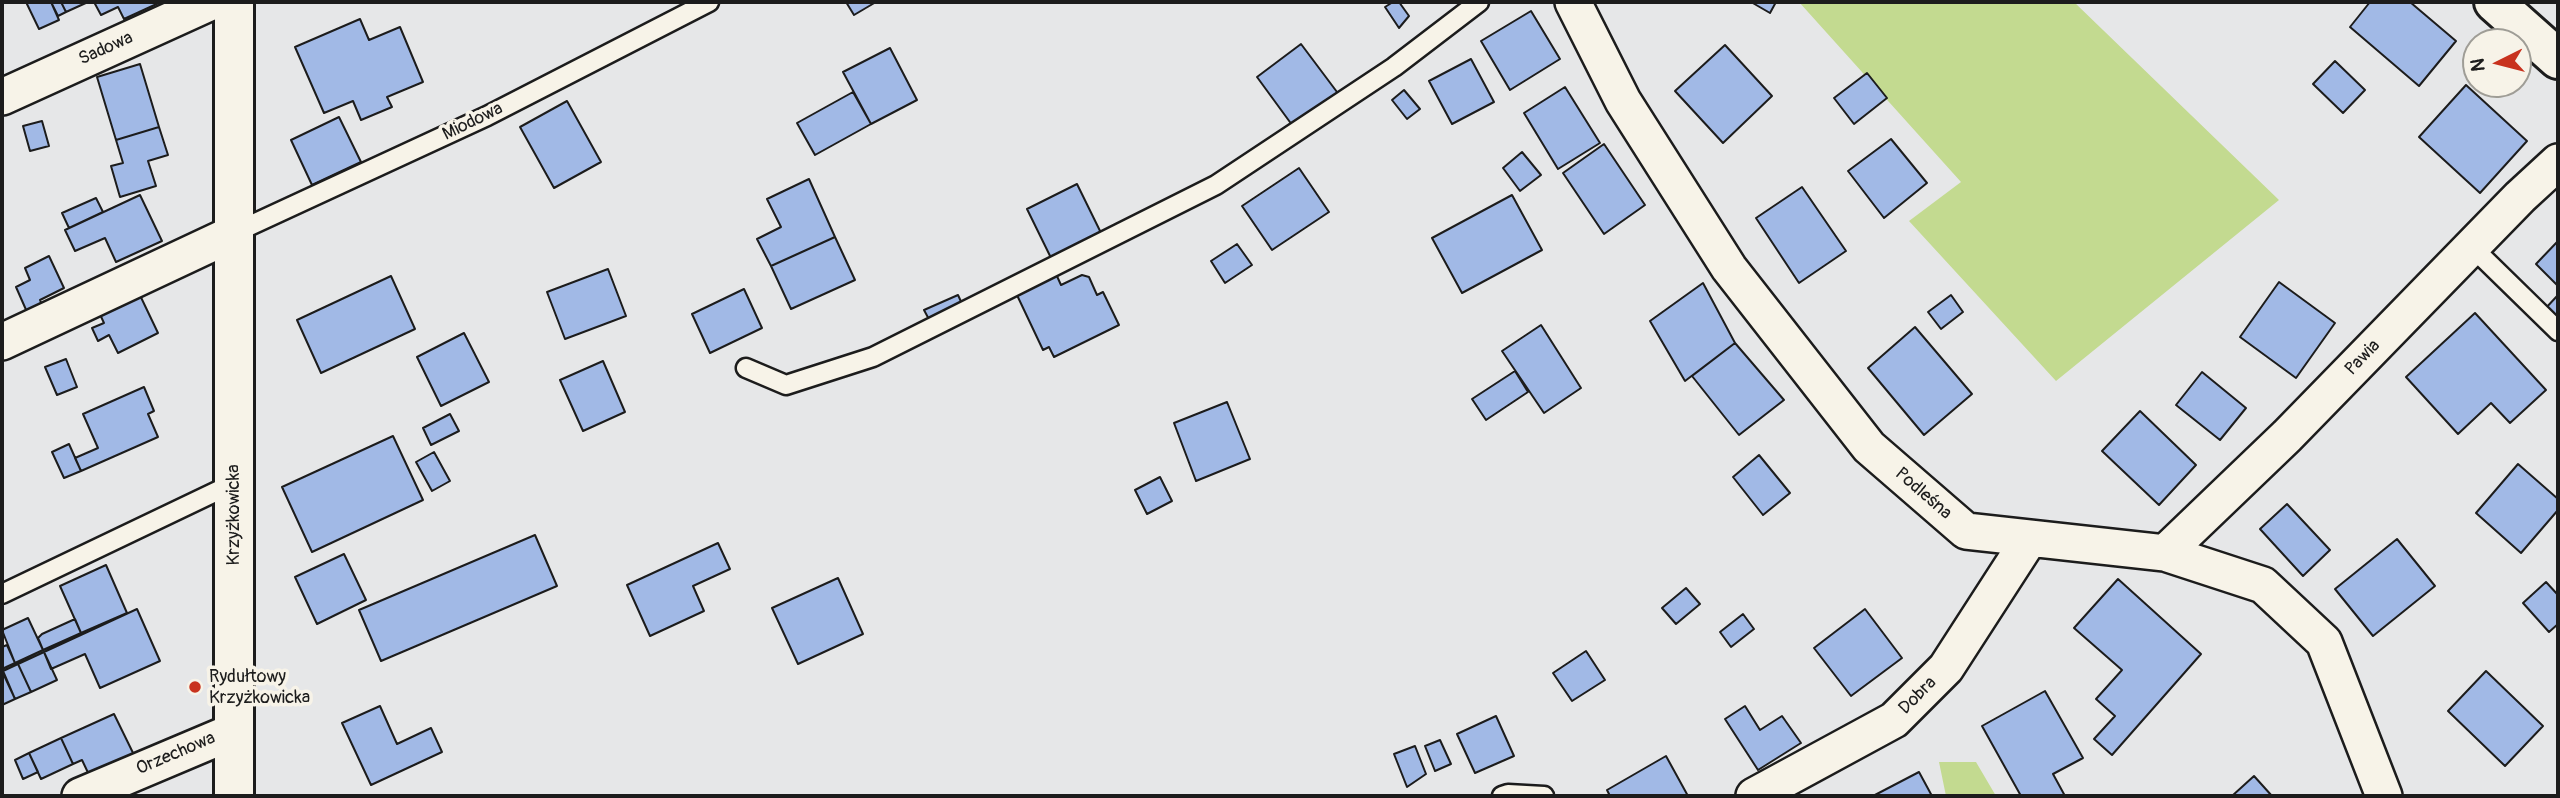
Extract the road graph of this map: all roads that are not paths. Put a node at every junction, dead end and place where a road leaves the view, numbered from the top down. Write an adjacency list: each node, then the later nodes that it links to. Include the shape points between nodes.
1 (211, 2): 8 (street, Sadowa)
2 (234, 2): 10 (street, Krzyżkowicka)
3 (709, 2): 10 (lane, Miodowa, via 487,116)
4 (1479, 2): 14 (lane, via 1394,67 1216,185 934,327 873,357 786,385)
5 (1573, 2): 16 (street, Podleśna, via 1623,101 1729,268 1869,447 1966,531)
6 (2494, 2): 7 (street)
7 (2558, 59)
8 (2, 97)
9 (2558, 162): 11 (street, Pawia)
10 (234, 233): 13 (street); 15 (street, Krzyżkowicka)
11 (2471, 246): 12 (lane); 17 (street, Pawia, via 2287,436)
12 (2558, 331)
13 (2, 342)
14 (746, 368)
15 (234, 483): 18 (lane); 19 (street, Krzyżkowicka)
16 (2030, 538): 17 (street, Podleśna); 24 (street, Dobra, via 1946,668 1894,720)
17 (2165, 553): 25 (street, Podleśna, via 2263,585 2324,642)
18 (2, 594)
19 (234, 731): 20 (street, Orzechowa); 21 (street, Krzyżkowicka)
20 (80, 796)
21 (234, 796)
22 (1502, 796): 23 (lane)
23 (1544, 796)
24 (1754, 796)
25 (2384, 796)

